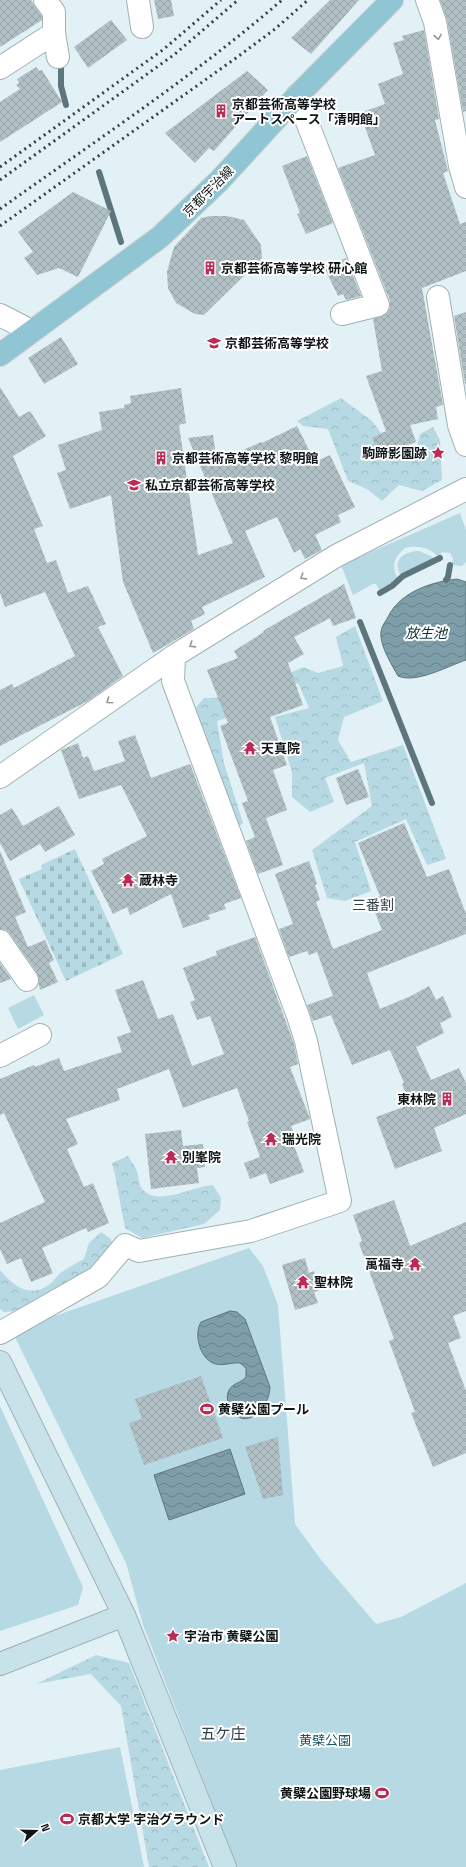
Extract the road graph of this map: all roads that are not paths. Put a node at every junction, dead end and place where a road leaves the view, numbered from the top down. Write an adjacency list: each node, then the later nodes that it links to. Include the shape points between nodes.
1 (46, 0): 6 (street, via 54,12)
2 (138, 0): 5 (street)
3 (392, 0): 9 (main road, 京都宇治線)
4 (426, 0): 10 (street, one-way to 10, via 435,22 460,166)
5 (142, 27)
6 (54, 33): 7 (street); 8 (street)
7 (58, 57)
8 (0, 68)
9 (296, 96): 12 (street, via 378,305); 14 (main road, 京都宇治線, via 219,181 160,237)
10 (466, 187)
11 (438, 297): 16 (street, via 459,425)
12 (342, 314)
13 (0, 315): 14 (street)
14 (31, 331): 15 (main road, 京都宇治線)
15 (0, 355)
16 (466, 445)
17 (466, 489): 18 (street, one-way to 18, via 336,556)
18 (174, 656): 19 (street, one-way to 19); 24 (street, via 173,681 306,1041 340,1201 251,1231 139,1251 125,1245 98,1277)
19 (0, 777)
20 (0, 941): 21 (street)
21 (27, 980)
22 (40, 1035): 23 (street)
23 (0, 1056)
24 (0, 1333)
25 (0, 1362): 26 (street)
26 (124, 1615): 27 (street); 28 (street)
27 (0, 1664)
28 (225, 1867)

